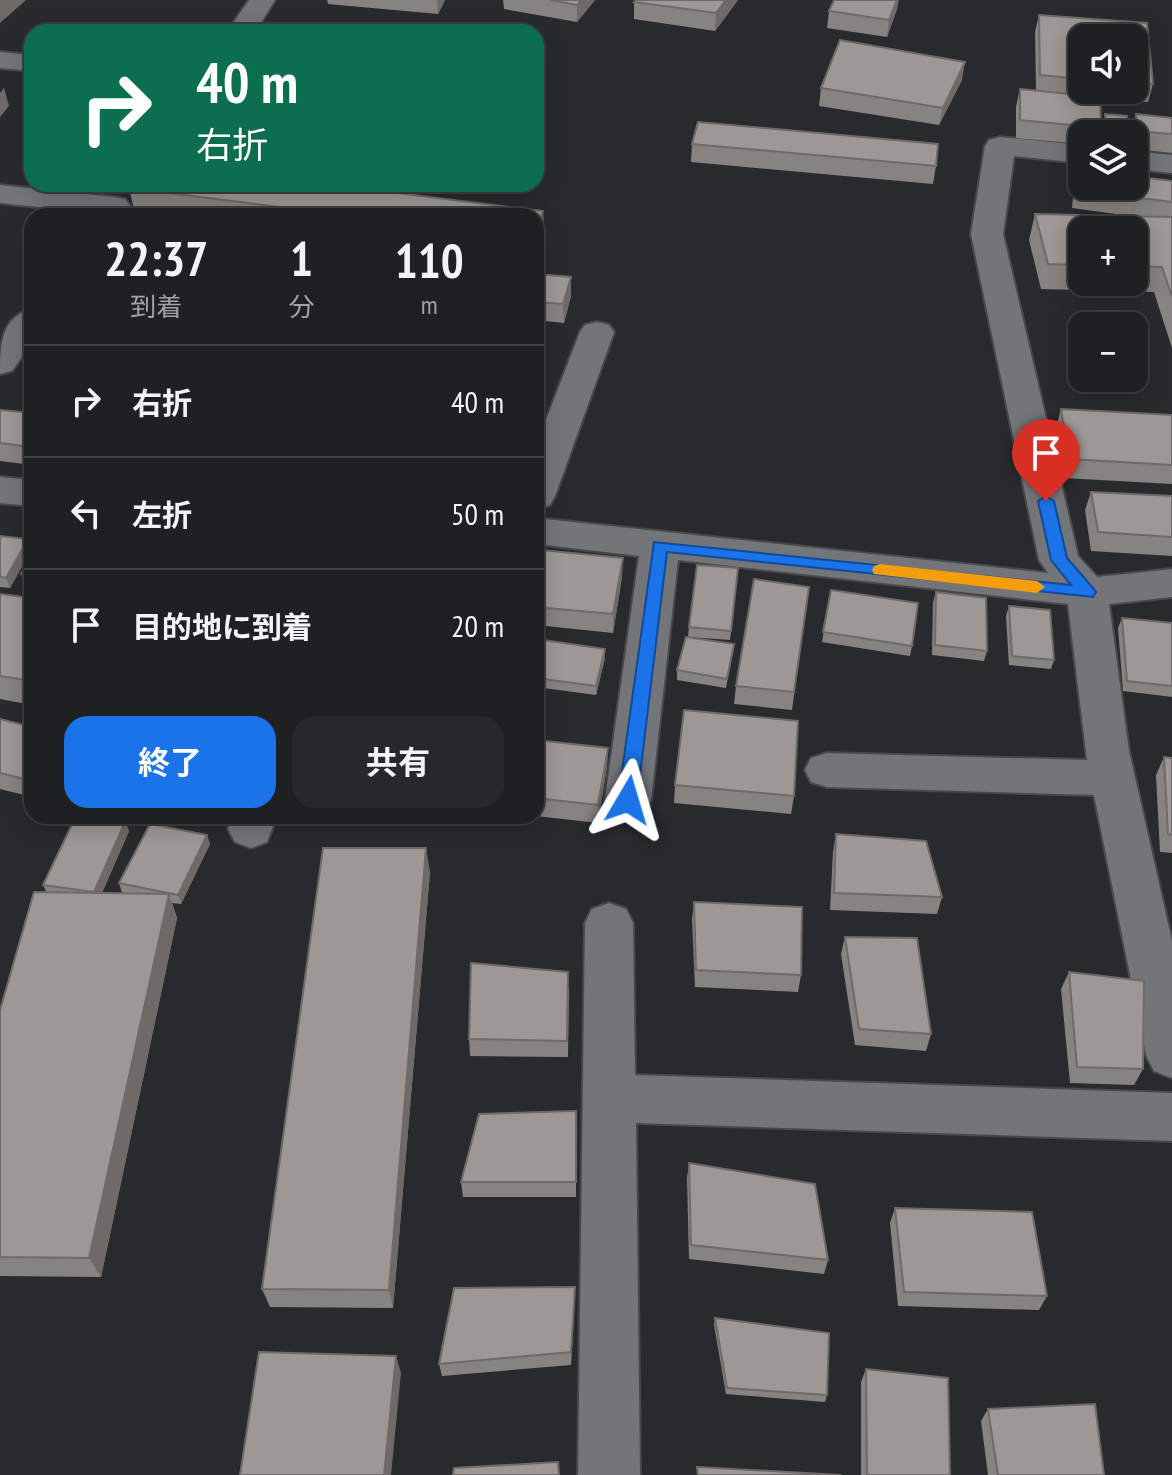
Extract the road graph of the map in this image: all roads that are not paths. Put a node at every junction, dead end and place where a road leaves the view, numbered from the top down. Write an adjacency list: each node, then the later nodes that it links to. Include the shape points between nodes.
1 (262, 0): 2 (street)
2 (246, 24)
3 (0, 60): 4 (street)
4 (24, 62)
5 (1068, 153): 19 (street, via 1000,146 987,234 1059,560)
6 (1148, 161): 7 (street)
7 (1172, 164)
8 (0, 194): 9 (street)
9 (117, 202)
10 (24, 330): 12 (street)
11 (597, 332): 13 (street)
12 (0, 363)
13 (544, 474)
14 (0, 490): 15 (street)
15 (24, 492)
16 (544, 532): 17 (street)
17 (660, 546): 19 (street); 22 (street)
18 (1172, 583): 19 (street)
19 (1087, 592): 21 (street)
20 (827, 770): 21 (street)
21 (1113, 778): 24 (street)
22 (628, 800)
23 (609, 923): 25 (street)
24 (1172, 1055)
25 (609, 1098): 26 (street); 27 (street)
26 (1172, 1117)
27 (609, 1475)

